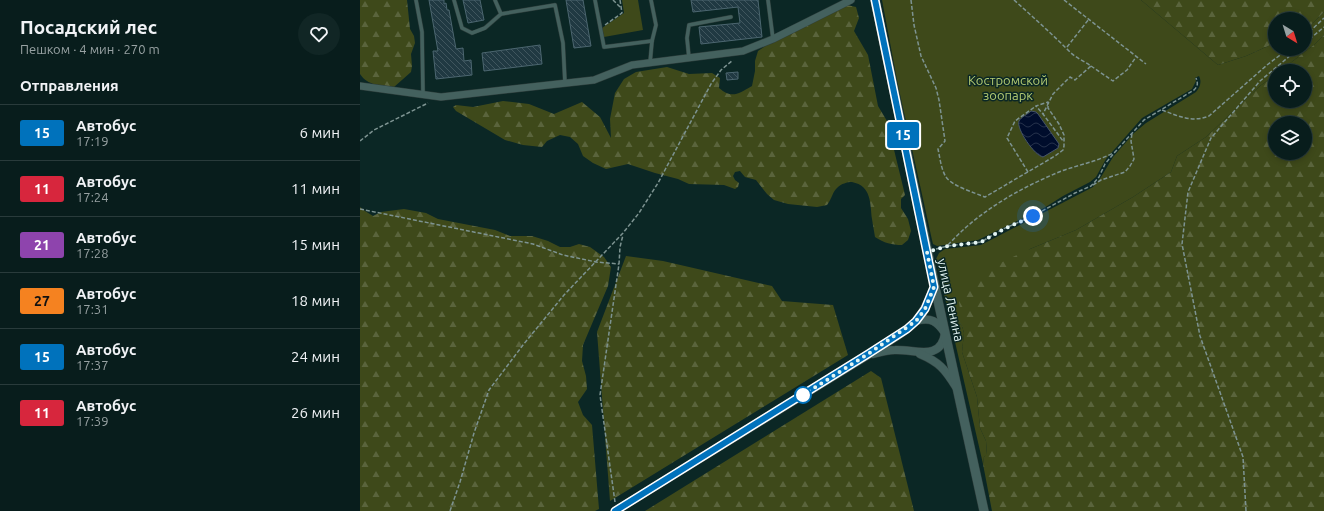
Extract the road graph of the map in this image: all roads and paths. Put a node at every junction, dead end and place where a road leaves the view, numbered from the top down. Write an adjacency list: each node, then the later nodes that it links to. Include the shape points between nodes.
1 (416, 0): 37 (lane, via 422,32)
2 (454, 0): 15 (lane, via 462,28 472,33 485,28)
3 (495, 0): 15 (lane)
4 (595, 0): 20 (lane)
5 (613, 0): 14 (path)
6 (620, 0): 14 (path)
7 (651, 0): 24 (lane, via 656,25)
8 (768, 0): 23 (lane)
9 (851, 0): 23 (street)
10 (875, 0): 52 (main road, улица Ленина)
11 (911, 0): 47 (path, via 921,56 939,100 945,141 938,149 947,178 952,183 985,197)
12 (1014, 0): 25 (path)
13 (1064, 0): 18 (path)
14 (621, 8): 20 (path, via 622,13)
15 (501, 14): 35 (lane, via 555,5 563,43)
16 (731, 17): 30 (lane, via 689,25)
17 (1324, 18): 21 (path)
18 (1089, 19): 25 (path); 29 (path)
19 (1324, 27): 22 (path)
20 (600, 29): 24 (lane, via 604,48)
21 (1312, 29)
22 (1312, 37)
23 (773, 39): 26 (street)
24 (652, 41): 31 (lane)
25 (1066, 48): 33 (path)
26 (743, 51): 30 (street); 50 (path, via 721,70 711,84 658,183)
27 (1279, 56): 41 (path, via 1209,116 1188,120)
28 (1289, 56): 64 (path, via 1260,80 1211,138 1188,192 1182,244 1200,336 1243,457)
29 (1136, 57): 32 (path); 33 (path, via 1127,70 1113,81)
30 (689, 58): 31 (street)
31 (650, 63): 35 (street, via 632,65 594,80)
32 (1146, 64)
33 (1091, 66): 39 (path, via 1075,80 1070,76)
34 (1196, 78): 41 (path, via 1197,87)
35 (565, 83): 38 (street)
36 (360, 86): 37 (street)
37 (422, 95): 38 (street)
38 (441, 97): 44 (path, via 374,130)
39 (1048, 102): 40 (path); 42 (path); 45 (path, via 1048,108 1062,128)
40 (1036, 106): 42 (path); 47 (path, via 1015,121 1007,138)
41 (1162, 110): 43 (path, via 1144,120)
42 (1042, 114): 45 (path)
43 (1132, 133): 46 (path); 48 (path, via 1134,158 1130,166 1125,172)
44 (360, 141)
45 (1063, 141): 47 (path, via 1064,146 1060,153)
46 (1115, 152): 48 (path); 51 (path, via 1053,175 1002,201 960,232)
47 (1028, 172)
48 (1091, 186): 51 (path, via 981,242)
49 (360, 209): 53 (path, via 533,244 563,255)
50 (623, 233): 53 (path); 54 (path)
51 (948, 246): 52 (path)
52 (927, 252): 55 (main road, улица Ленина)
53 (596, 262): 54 (path); 62 (path, via 564,295 489,390)
54 (619, 264): 61 (path, via 600,395)
55 (934, 287): 56 (street, via 925,309); 57 (main road, улица Ленина)
56 (916, 321): 57 (street, via 932,321 939,325); 59 (street)
57 (945, 334): 58 (street, via 940,347 933,352); 60 (main road, улица Ленина)
58 (912, 350): 59 (street); 60 (street, via 932,359 946,371)
59 (868, 354): 61 (street)
60 (957, 390): 63 (main road, улица Ленина)
61 (616, 510)
62 (450, 511)
63 (984, 511)
64 (1246, 511)

